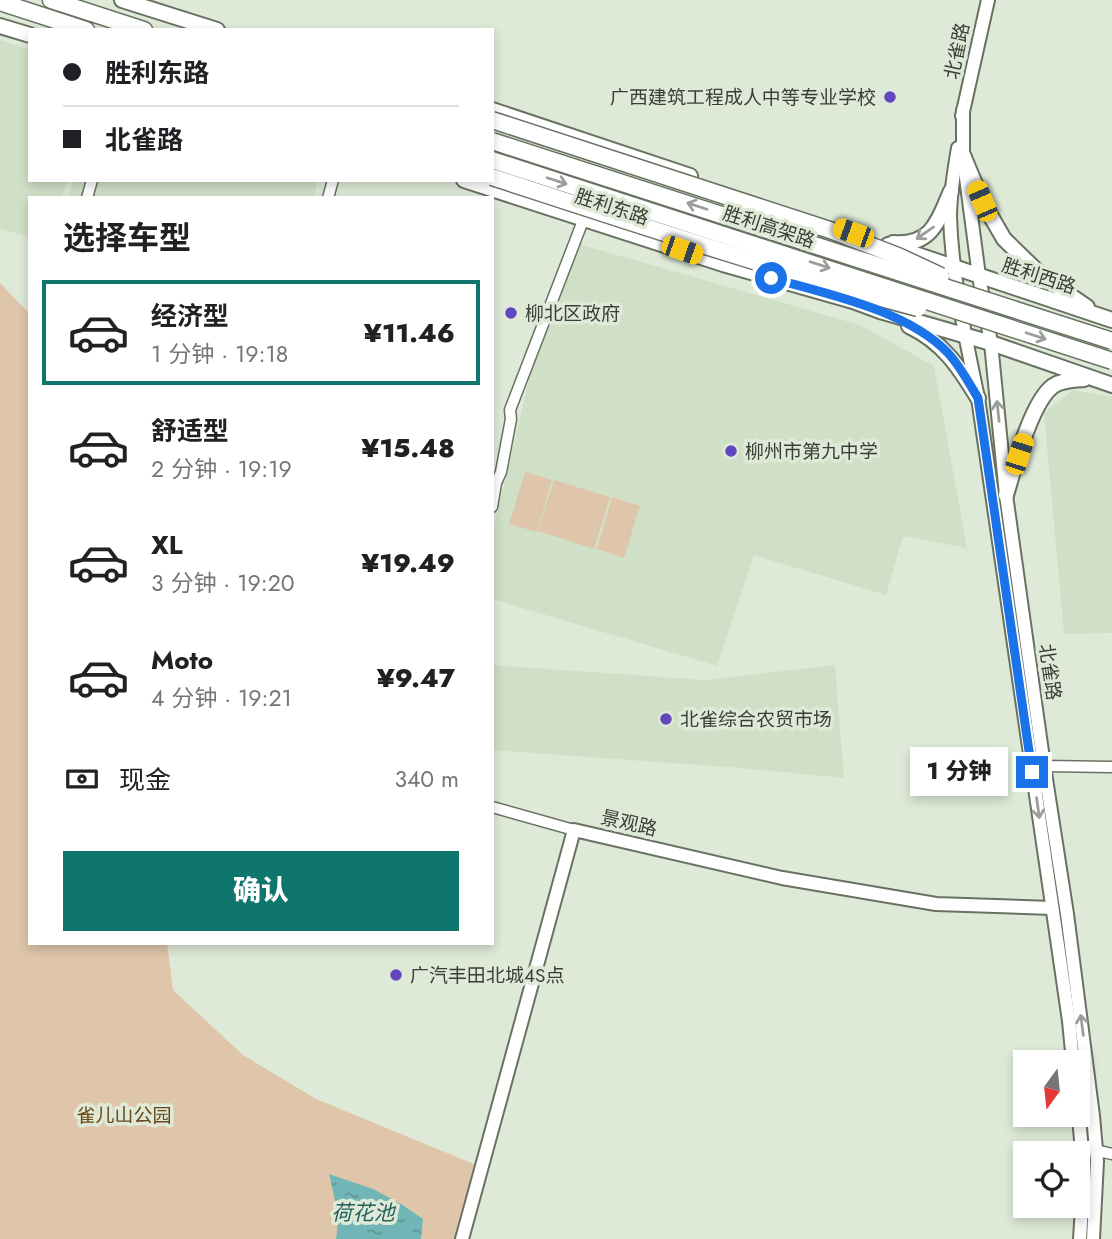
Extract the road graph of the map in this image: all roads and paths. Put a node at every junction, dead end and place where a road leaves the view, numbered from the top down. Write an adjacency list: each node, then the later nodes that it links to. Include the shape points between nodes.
1 (51, 0): 7 (main road)
2 (124, 0): 8 (main road)
3 (988, 0): 10 (street, 北雀路)
4 (0, 2): 6 (main road)
5 (0, 26): 9 (main road)
6 (80, 28)
7 (138, 28)
8 (211, 28)
9 (28, 34)
10 (963, 110): 14 (street, 北雀路); 18 (street, 北雀路)
11 (494, 111): 20 (main road)
12 (494, 121): 23 (main road, bridge, via 833,231)
13 (494, 142): 23 (main road, 胜利高架路, one-way to 13, bridge)
14 (963, 155): 22 (street, 北雀路); 25 (main road, via 1004,239 1043,277)
15 (494, 161): 26 (main road, 胜利高架路, one-way to 26, bridge)
16 (494, 178): 26 (main road, bridge, via 830,285)
17 (470, 182): 19 (main road, 胜利东路)
18 (951, 191): 20 (main road, one-way to 20, via 927,236 905,244); 21 (street, 北雀路)
19 (584, 218): 24 (main road, 胜利东路); 34 (street, via 510,410)
20 (878, 242): 21 (main road)
21 (955, 267): 22 (main road, 胜利西路); 27 (street, 北雀路)
22 (979, 276): 25 (main road, 胜利西路); 29 (street, 北雀路)
23 (1010, 307): 28 (main road, 胜利高架路, bridge)
24 (880, 311): 27 (main road, 胜利东路); 33 (main road, via 921,331 948,353)
25 (1106, 318)
26 (1005, 326): 30 (main road, 胜利高架路, one-way to 30, bridge)
27 (965, 335): 29 (main road, 胜利东路); 33 (street, 北雀路)
28 (1112, 341)
29 (991, 343): 31 (main road); 35 (street, 北雀路, one-way to 29)
30 (1112, 361)
31 (1090, 378): 32 (main road); 35 (main road, via 1064,380 1051,387 1026,433)
32 (1112, 385)
33 (978, 398): 40 (street, 北雀路, one-way to 40)
34 (494, 495)
35 (1006, 495): 36 (street, 北雀路)
36 (1044, 766): 37 (street); 43 (street, 北雀路, one-way to 36, via 1068,914)
37 (1112, 767)
38 (494, 808): 39 (street)
39 (574, 830): 40 (street, 景观路, via 782,878 936,904); 46 (street, 景观路)
40 (1052, 908): 41 (street, 北雀路)
41 (1071, 1050)
42 (1090, 1149): 43 (street)
43 (1096, 1150): 44 (street); 48 (street, 北雀路)
44 (1112, 1154)
45 (1081, 1218): 47 (street)
46 (463, 1239)
47 (1080, 1239)
48 (1093, 1239)

